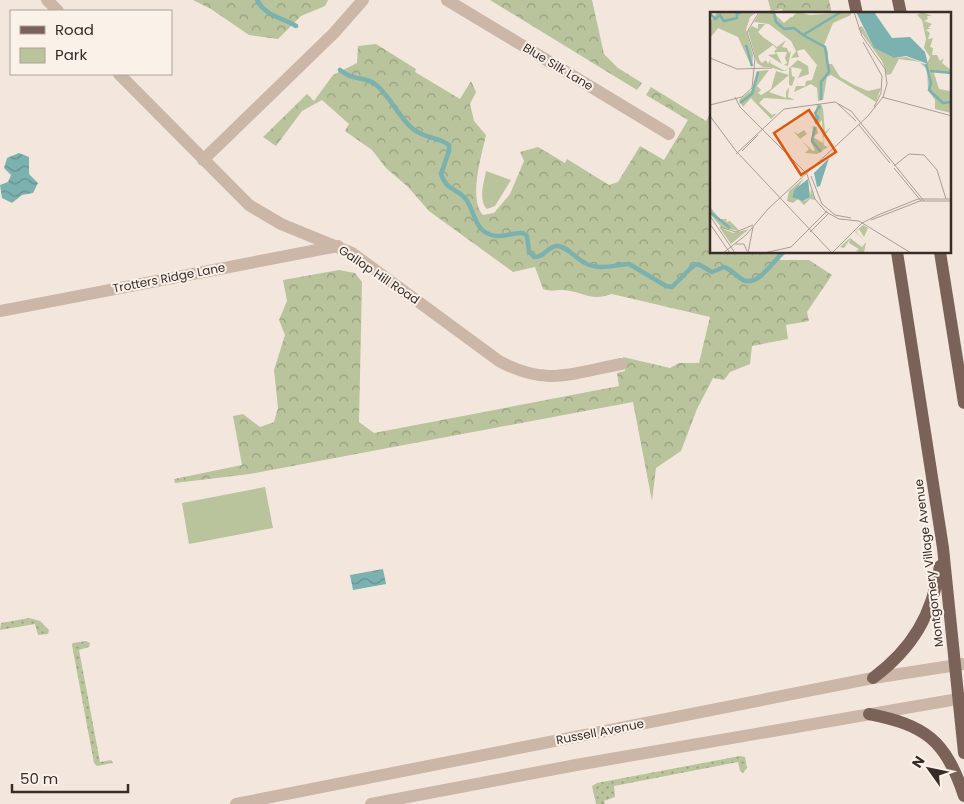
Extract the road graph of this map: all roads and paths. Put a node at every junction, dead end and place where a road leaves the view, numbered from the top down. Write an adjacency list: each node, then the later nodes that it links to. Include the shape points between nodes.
1 (47, 0): 4 (street)
2 (364, 0): 7 (street)
3 (447, 0): 6 (street, Blue Silk Lane)
4 (57, 10)
5 (120, 75): 7 (street, Gallop Hill Road)
6 (669, 134)
7 (203, 160): 8 (street, Gallop Hill Road, via 264,215)
8 (338, 246): 11 (street, Trotters Ridge Lane); 12 (street, Gallop Hill Road, via 364,261 515,369 544,377)
9 (897, 254): 14 (main road, Montgomery Village Avenue)
10 (940, 254): 13 (main road)
11 (0, 311)
12 (621, 364)
13 (964, 403)
14 (943, 548): 15 (main road, Montgomery Village Avenue); 16 (main road, via 928,612 914,639 895,662)
15 (959, 665): 16 (street, Russell Avenue); 17 (main road, Montgomery Village Avenue)
16 (873, 678): 21 (street, Russell Avenue)
17 (961, 698): 18 (street); 19 (main road, Montgomery Village Avenue)
18 (869, 714): 20 (main road, via 899,720 926,734 946,755); 22 (street)
19 (964, 754)
20 (964, 796)
21 (236, 804)
22 (371, 804)

